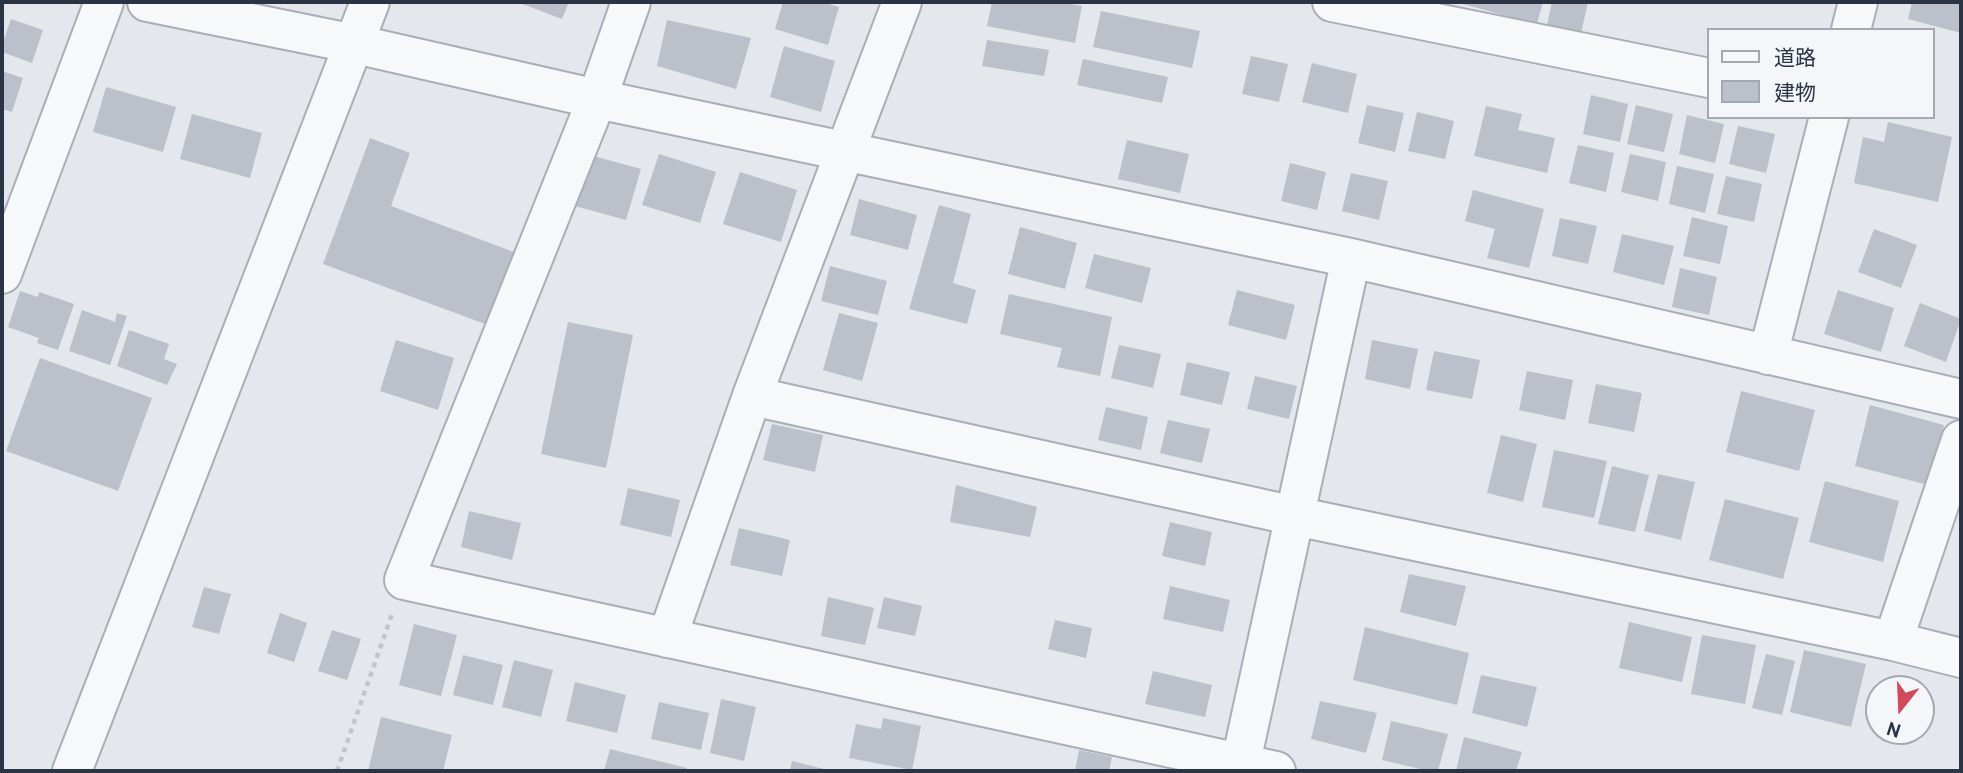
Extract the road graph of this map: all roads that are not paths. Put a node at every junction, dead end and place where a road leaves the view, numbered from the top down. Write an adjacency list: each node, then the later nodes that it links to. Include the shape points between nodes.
1 (104, 2): 15 (street)
2 (147, 2): 9 (street)
3 (370, 2): 9 (street)
4 (631, 2): 11 (street)
5 (902, 2): 13 (street)
6 (1332, 2): 10 (street)
7 (1858, 2): 8 (street)
8 (1852, 28)
9 (355, 44): 11 (street); 25 (street)
10 (1708, 78)
11 (597, 99): 13 (street); 21 (street, via 404,580)
12 (1828, 119): 16 (street)
13 (844, 152): 14 (street); 17 (street)
14 (1351, 258): 16 (street); 20 (street)
15 (2, 274)
16 (1768, 355): 18 (street)
17 (752, 396): 20 (street); 21 (street)
18 (1961, 399)
19 (1961, 440): 22 (street)
20 (1295, 516): 22 (street); 24 (street)
21 (667, 638): 24 (street)
22 (1893, 642): 23 (street)
23 (1961, 658)
24 (1252, 769)
25 (72, 771)

